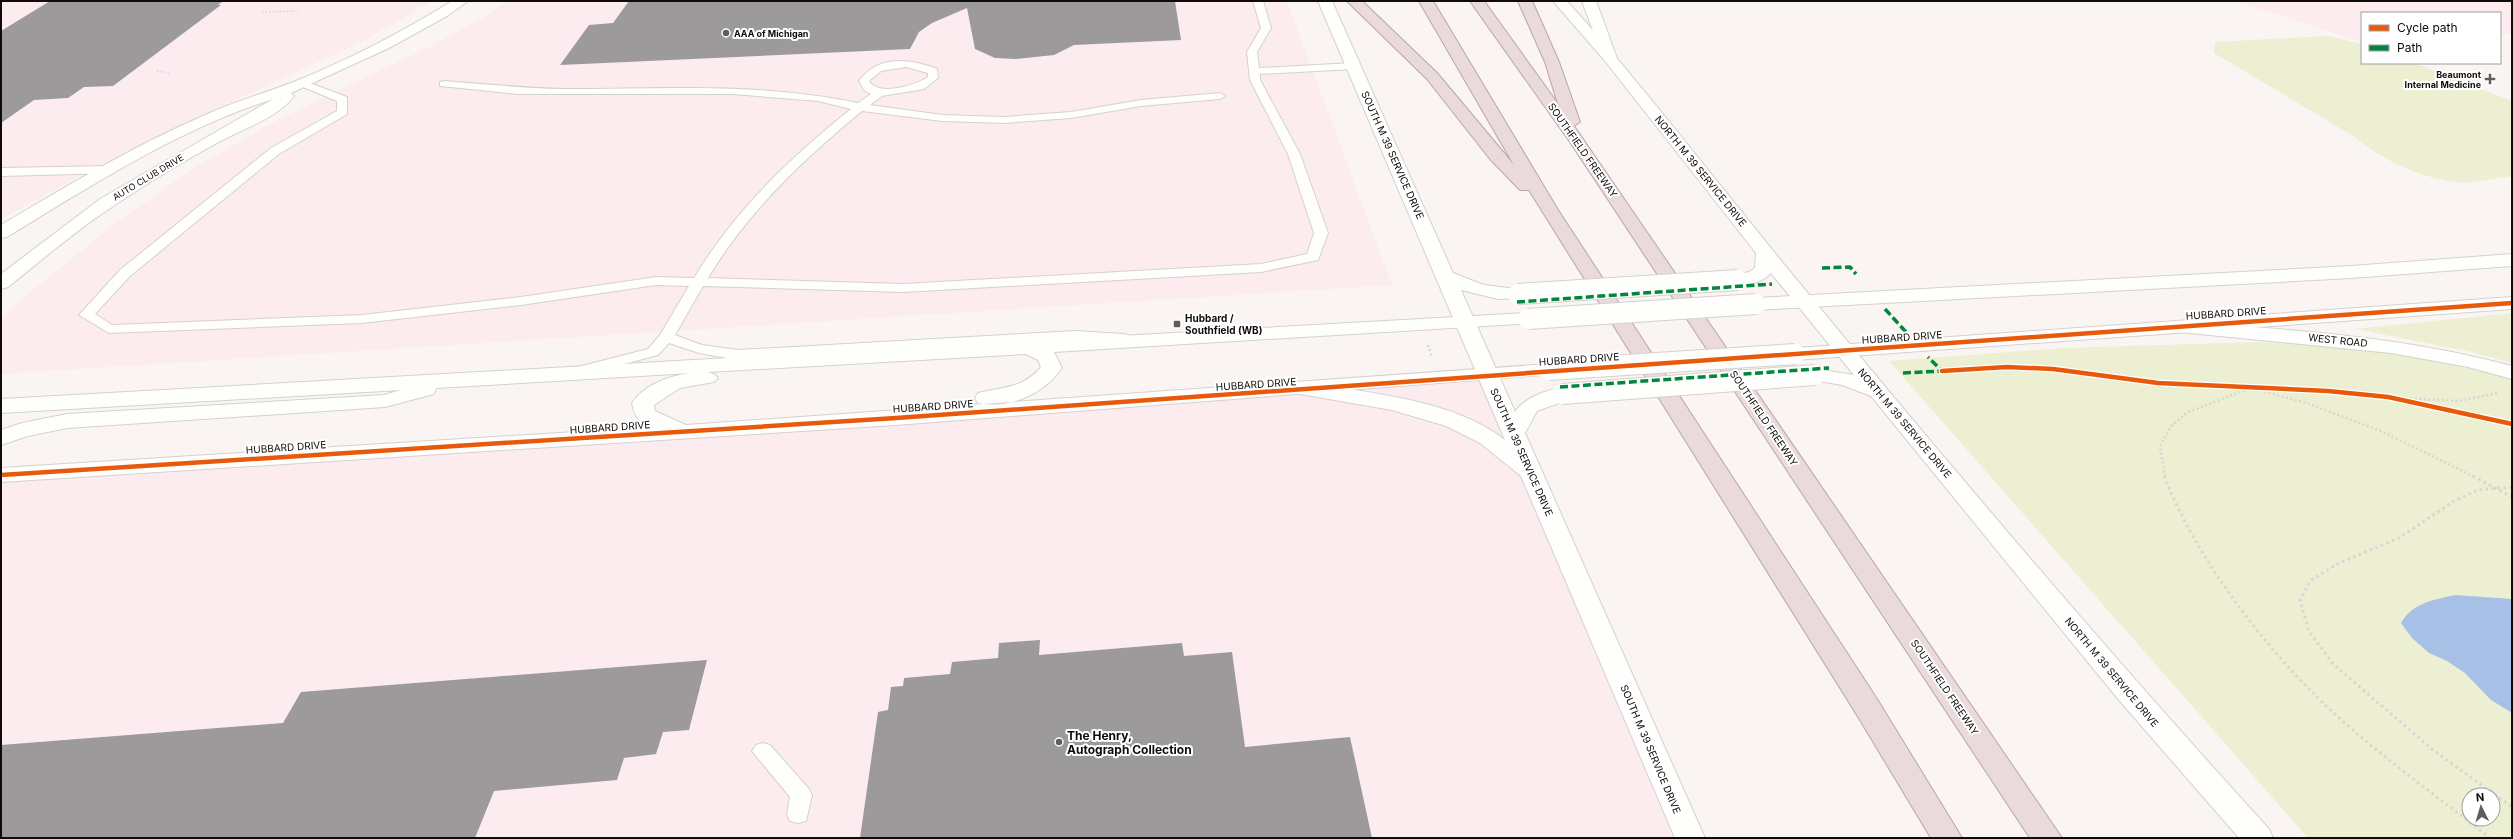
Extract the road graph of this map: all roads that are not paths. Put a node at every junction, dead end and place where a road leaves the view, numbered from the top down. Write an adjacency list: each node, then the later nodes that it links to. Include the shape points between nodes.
1 (462, 1): 13 (street, AUTO CLUB DRIVE, via 382,46)
2 (1258, 1): 12 (lane, via 1266,28 1252,52)
3 (1325, 1): 11 (street, SOUTH M 39 SERVICE DRIVE)
4 (1354, 1): 23 (highway, via 1432,76 1496,156)
5 (1426, 1): 23 (highway)
6 (1477, 1): 18 (highway, SOUTHFIELD FREEWAY)
7 (1524, 1): 18 (highway, via 1552,62)
8 (1560, 1): 10 (street, NORTH M 39 SERVICE DRIVE)
9 (1589, 1): 10 (street)
10 (1610, 58): 26 (street, NORTH M 39 SERVICE DRIVE)
11 (1353, 66): 12 (lane); 28 (street, SOUTH M 39 SERVICE DRIVE)
12 (1254, 71): 30 (lane, via 1255,80 1294,154 1320,233 1313,257 1261,268 903,288)
13 (302, 83): 19 (street, AUTO CLUB DRIVE, via 238,105); 21 (street, AUTO CLUB DRIVE, via 268,110); 30 (lane, via 343,99 343,112 275,151 126,273 86,315 109,329 362,319 521,301 625,284 656,281)
14 (444, 84): 17 (lane, via 520,91 750,92 827,99)
15 (879, 93): 15 (lane, via 920,87 933,78 933,71 920,64 880,67 869,73 864,80 868,88); 17 (lane)
16 (1220, 96): 17 (lane, via 1141,103 1070,115 1004,120 942,118)
17 (860, 107): 30 (lane, via 778,178 730,234)
18 (1577, 141): 57 (highway, SOUTHFIELD FREEWAY)
19 (110, 170): 20 (lane); 21 (street); 22 (street, AUTO CLUB DRIVE)
20 (1, 172)
21 (151, 174): 25 (street, AUTO CLUB DRIVE)
22 (42, 209): 24 (street, AUTO CLUB DRIVE); 25 (street, via 67,216)
23 (1550, 210): 56 (highway, via 1863,700)
24 (1, 233)
25 (61, 235): 29 (street, AUTO CLUB DRIVE)
26 (1765, 251): 28 (street, bridge, via 1764,270 1755,277 1738,280 1493,294 1471,288); 31 (street, NORTH M 39 SERVICE DRIVE)
27 (2512, 260): 31 (street, via 2351,272)
28 (1446, 276): 33 (street, SOUTH M 39 SERVICE DRIVE)
29 (1, 282)
30 (700, 283): 35 (lane)
31 (1805, 301): 33 (street, bridge); 39 (street, NORTH M 39 SERVICE DRIVE)
32 (2512, 303): 34 (street, HUBBARD DRIVE)
33 (1465, 323): 36 (street); 41 (street, SOUTH M 39 SERVICE DRIVE)
34 (2161, 326): 39 (street, HUBBARD DRIVE); 43 (street, WEST ROAD, via 2396,346)
35 (666, 337): 36 (lane, via 699,349 738,355 1076,335); 40 (lane, via 653,352)
36 (1152, 340): 37 (street)
37 (1028, 347): 38 (street); 47 (street, via 1046,356 1052,368 1041,383 1014,395 922,405)
38 (967, 350): 40 (street); 48 (street, via 917,365 684,379 657,390 643,403 645,415)
39 (1845, 350): 41 (street, HUBBARD DRIVE, bridge); 45 (street, NORTH M 39 SERVICE DRIVE)
40 (578, 372): 42 (street)
41 (1488, 374): 44 (street, HUBBARD DRIVE); 49 (street, SOUTH M 39 SERVICE DRIVE)
42 (459, 378): 46 (street); 50 (street, via 385,401 67,421 22,430)
43 (2508, 381)
44 (1308, 389): 47 (street, HUBBARD DRIVE); 52 (street, via 1420,409 1476,430 1506,452)
45 (1881, 394): 49 (street, bridge, via 1846,379 1815,375 1562,394 1529,407); 58 (street, NORTH M 39 SERVICE DRIVE, via 2128,692)
46 (1, 406)
47 (871, 419): 48 (street, HUBBARD DRIVE)
48 (684, 431): 51 (street, HUBBARD DRIVE)
49 (1513, 434): 52 (street, SOUTH M 39 SERVICE DRIVE)
50 (1, 438)
51 (1, 475)
52 (1533, 477): 55 (street, SOUTH M 39 SERVICE DRIVE)
53 (763, 751): 54 (lane, via 801,795)
54 (798, 814)
55 (1690, 838)
56 (1947, 838)
57 (2047, 838)
58 (2258, 838)

